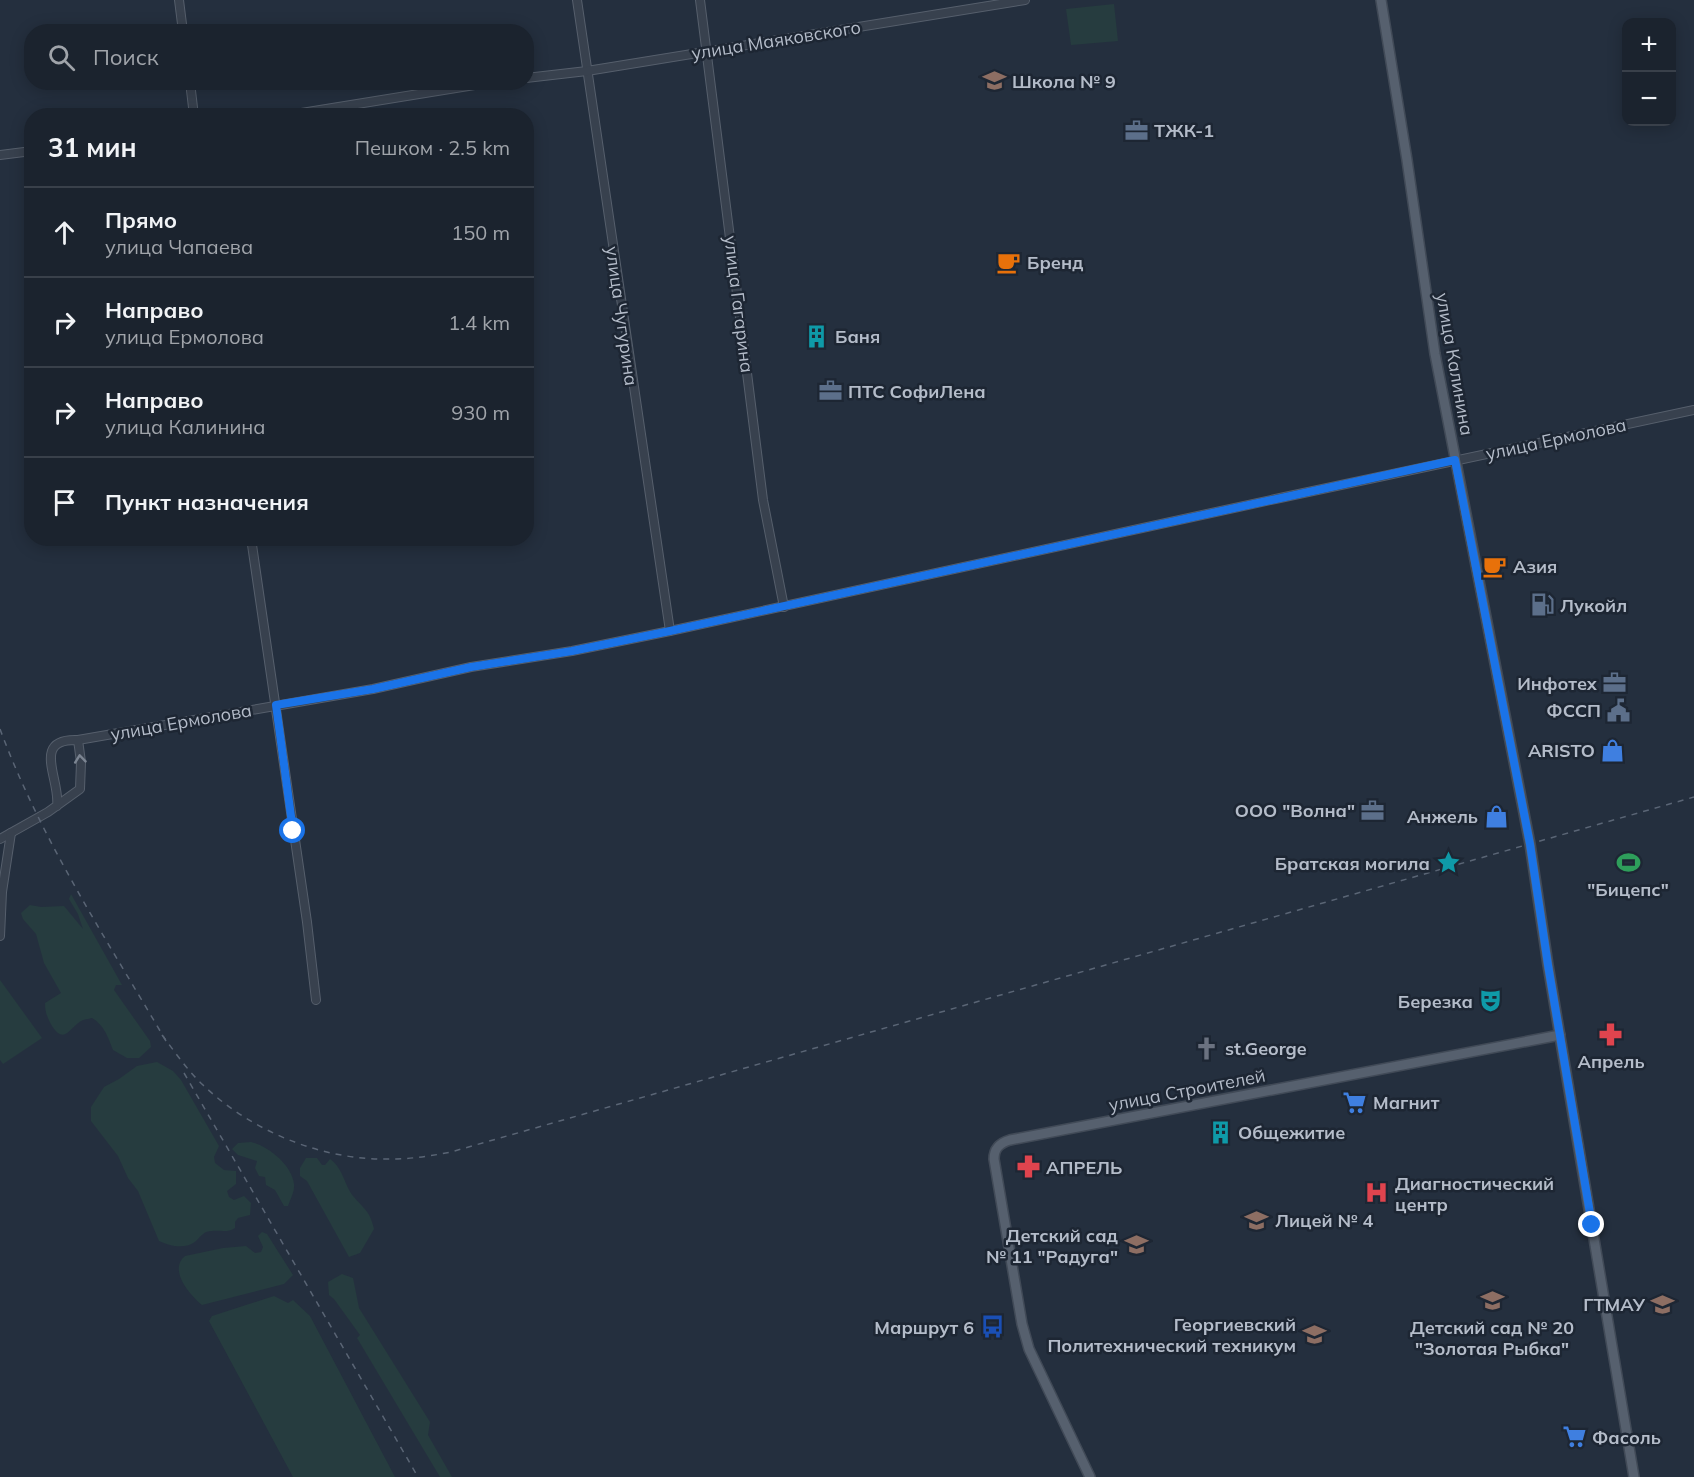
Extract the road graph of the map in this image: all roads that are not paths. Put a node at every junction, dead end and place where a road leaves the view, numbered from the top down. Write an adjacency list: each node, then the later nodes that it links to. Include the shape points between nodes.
1 (178, 0): 6 (street)
2 (577, 0): 8 (street, улица Чугурина)
3 (700, 0): 7 (street, улица Гагарина)
4 (1025, 0): 7 (street, улица Маяковского)
5 (1381, 0): 17 (main road, улица Калинина)
6 (182, 24)
7 (707, 51): 8 (street, улица Маяковского); 19 (street, улица Гагарина, via 763,500)
8 (587, 71): 9 (street, улица Маяковского); 20 (street, улица Чугурина)
9 (534, 77)
10 (191, 90): 12 (street)
11 (444, 90): 13 (street)
12 (193, 108)
13 (332, 108)
14 (24, 152): 15 (street)
15 (0, 155)
16 (1694, 410): 17 (street, улица Ермолова)
17 (1455, 460): 19 (street, улица Ермолова); 28 (main road, улица Калинина, via 1530,844)
18 (252, 546): 21 (street)
19 (784, 607): 20 (street, улица Ермолова)
20 (670, 631): 21 (street, улица Ермолова)
21 (276, 705): 22 (street, улица Ермолова); 27 (street)
22 (78, 740): 23 (street, one-way to 22, via 80,789); 23 (street, улица Ермолова, via 63,741 51,751 59,796)
23 (57, 806): 24 (street)
24 (10, 833): 25 (street); 26 (street)
25 (0, 839)
26 (0, 936)
27 (316, 1000)
28 (1560, 1035): 29 (main road, улица Строителей, via 1010,1140 998,1146 994,1159 1022,1324 1029,1349); 30 (main road, улица Калинина)
29 (1090, 1477)
30 (1635, 1477)

